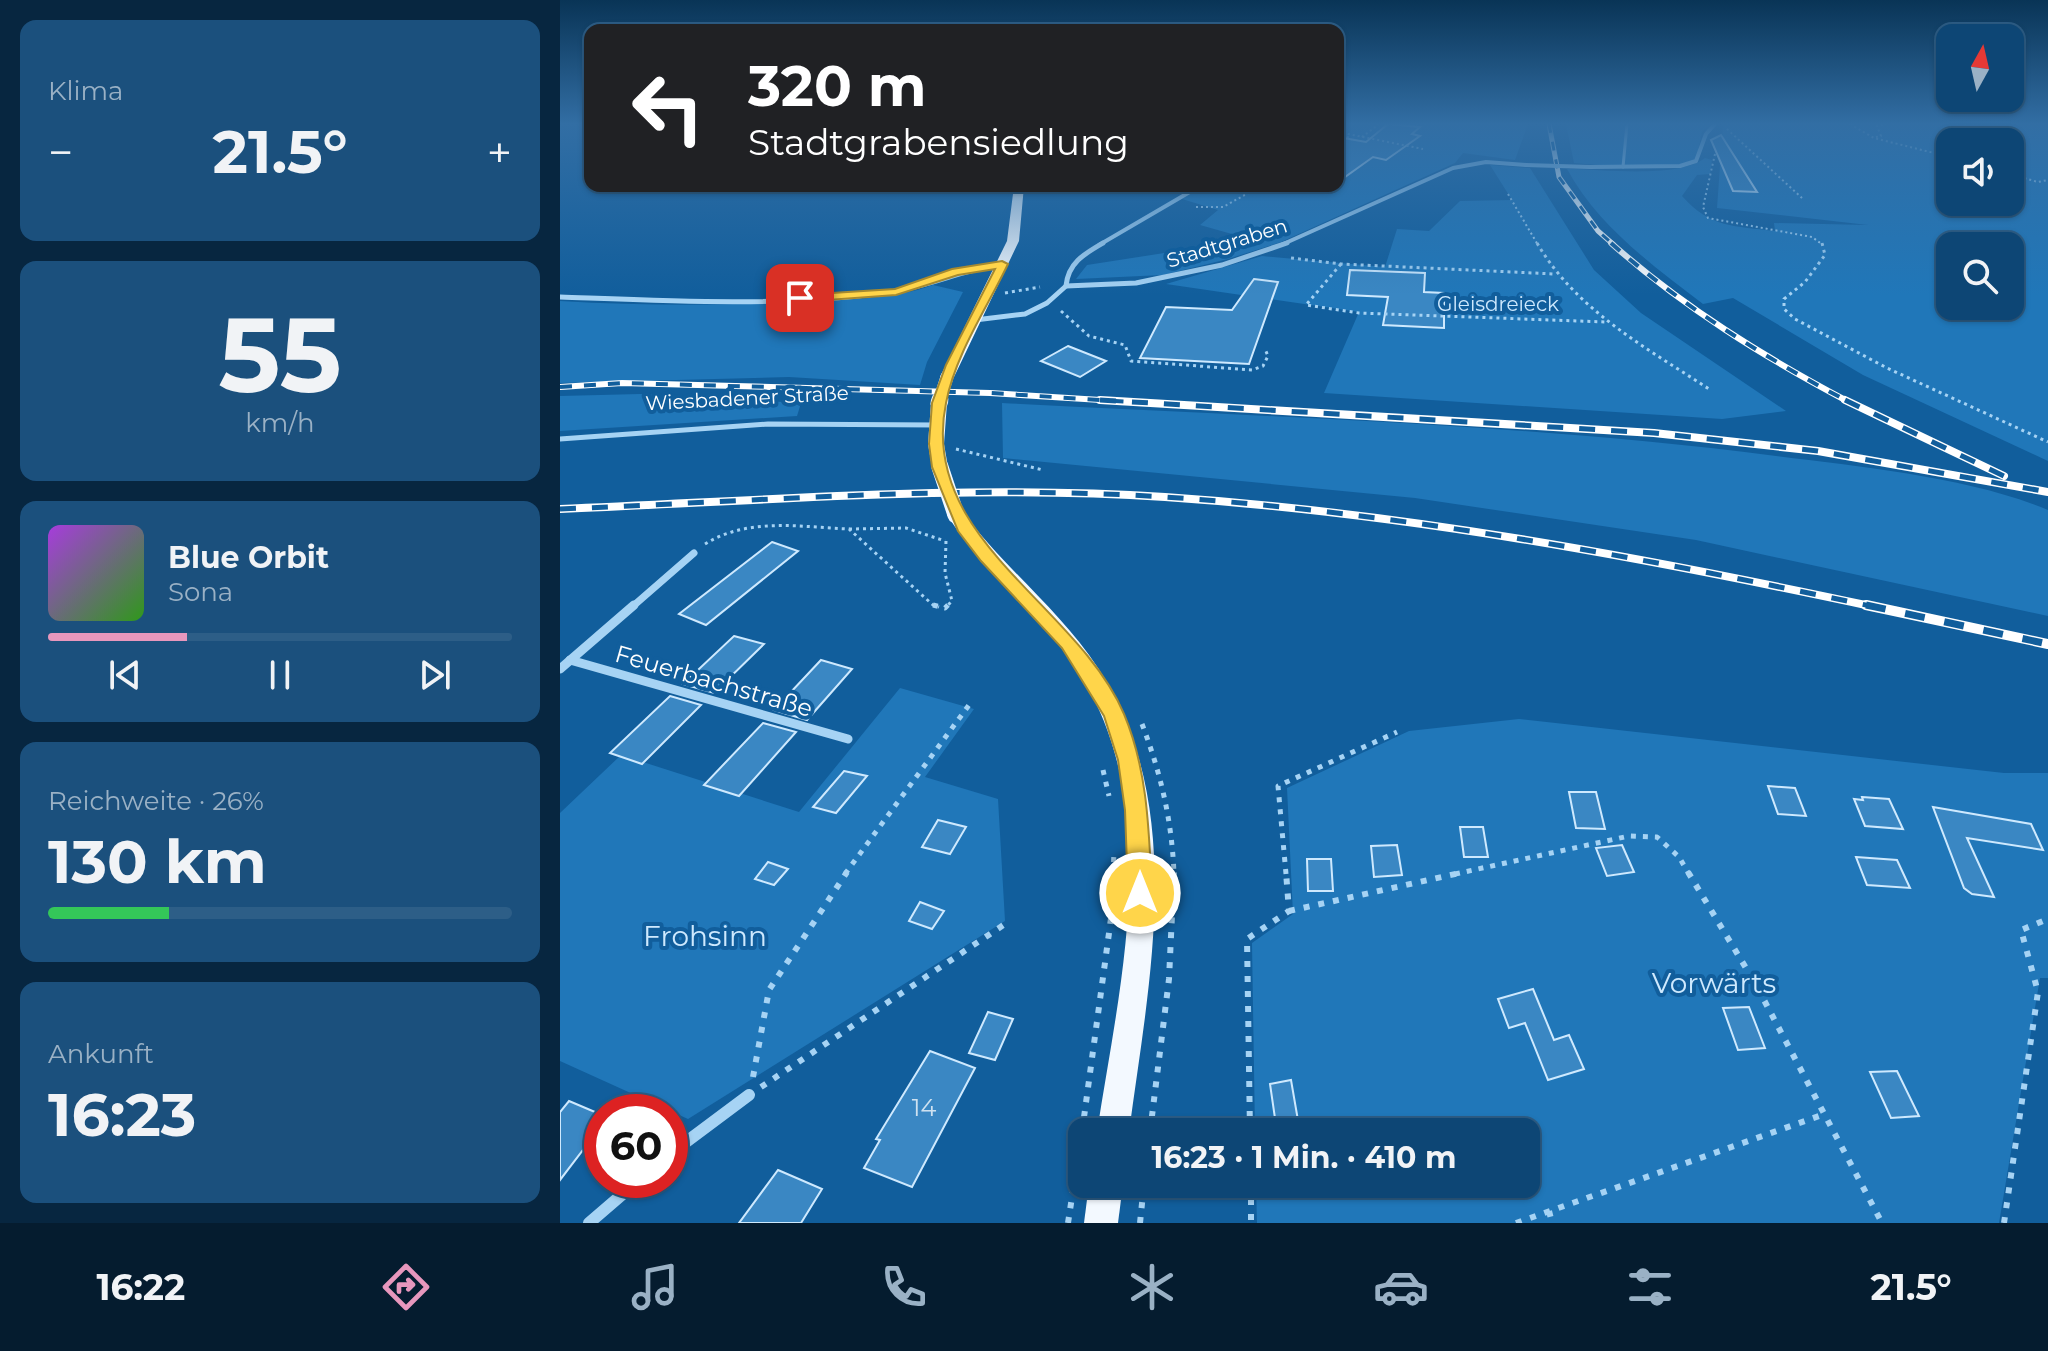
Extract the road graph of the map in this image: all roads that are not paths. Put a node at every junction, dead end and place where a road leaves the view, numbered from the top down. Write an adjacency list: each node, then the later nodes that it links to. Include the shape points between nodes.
1 (1425, 181): 5 (street, Stadtgraben, bridge, via 1262,251 1160,280)
2 (1019, 192): 4 (main road, via 1017,228)
3 (1190, 192): 5 (street, via 1080,256 1067,273)
4 (1002, 264): 6 (street, via 880,294 716,303); 7 (main road)
5 (1067, 284): 7 (street, via 1048,304 1026,314)
6 (560, 297)
7 (975, 320): 8 (main road, bridge, via 947,377)
8 (937, 425): 9 (lane, Wiesbadener Straße, via 768,424); 15 (main road, bridge, via 948,521 1068,643 1113,714 1129,760 1141,884)
9 (560, 439)
10 (694, 553): 11 (street)
11 (570, 660): 12 (street); 13 (street, Feuerbachstraße)
12 (560, 669)
13 (848, 739)
14 (749, 1095): 16 (street)
15 (1115, 1118)
16 (688, 1141)
17 (618, 1198): 19 (street)
18 (1104, 1198): 20 (main road)
19 (589, 1223)
20 (1101, 1223)

